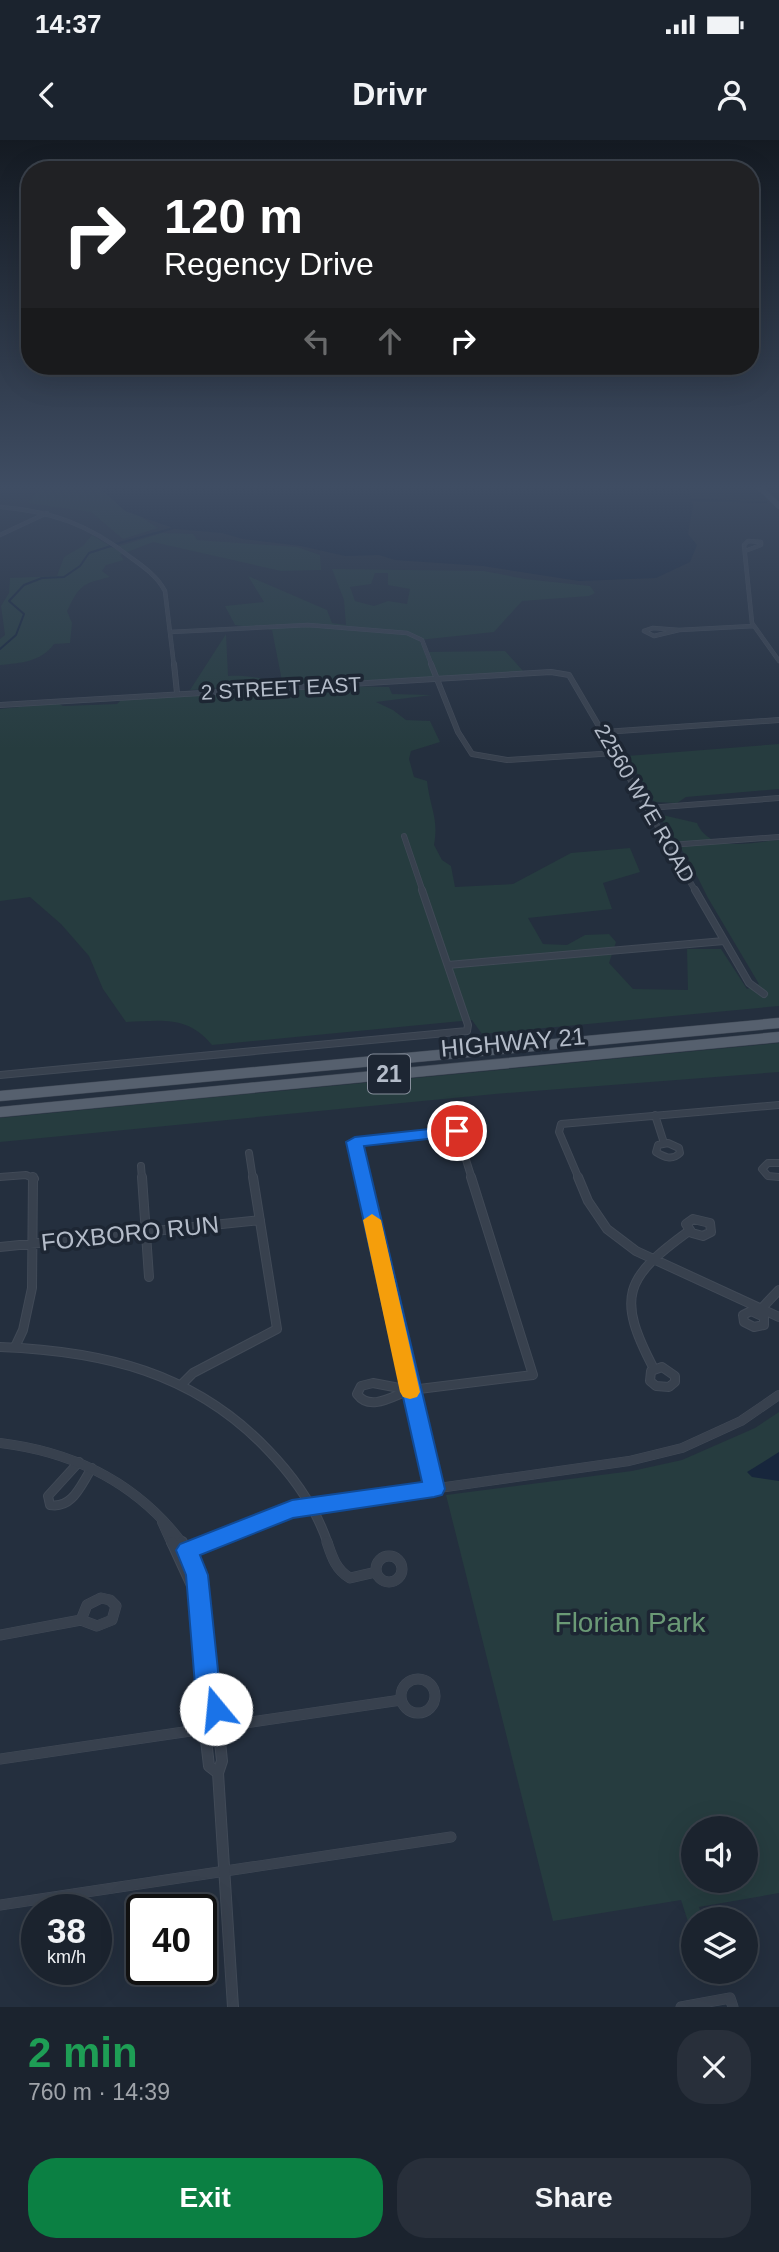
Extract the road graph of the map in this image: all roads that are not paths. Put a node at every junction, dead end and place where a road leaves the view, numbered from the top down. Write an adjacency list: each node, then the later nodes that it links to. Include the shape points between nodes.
1 (151, 574): 5 (street, via 165,591)
2 (748, 574): 3 (street)
3 (754, 626): 4 (street); 6 (street)
4 (679, 630): 4 (street, via 653,628 644,631 654,636)
5 (170, 632): 8 (street, via 308,625 407,633 422,640); 9 (street)
6 (779, 661)
7 (562, 672): 8 (street, 2 STREET EAST); 12 (street, 22560 WYE ROAD, via 573,678)
8 (438, 680): 9 (street, 2 STREET EAST); 13 (street, via 464,745 472,754 507,760)
9 (177, 693): 10 (street, 2 STREET EAST)
10 (0, 705)
11 (779, 720): 12 (street)
12 (604, 732): 13 (street, 22560 WYE ROAD)
13 (616, 753): 15 (street, 22560 WYE ROAD)
14 (779, 798): 15 (street)
15 (648, 808): 18 (street, 22560 WYE ROAD)
16 (404, 836): 20 (street)
17 (779, 836): 18 (street)
18 (670, 845): 19 (street, 22560 WYE ROAD)
19 (724, 940): 20 (street); 21 (street, 22560 WYE ROAD, via 749,983)
20 (448, 965): 24 (street, via 467,1031)
21 (764, 993)
22 (779, 1023): 25 (main road, HIGHWAY 21 / 21)
23 (779, 1037): 27 (main road, HIGHWAY 21 / 21)
24 (0, 1075)
25 (0, 1096)
26 (779, 1105): 28 (street)
27 (0, 1112)
28 (655, 1115): 29 (street); 40 (street, via 566,1122 559,1132 588,1201 607,1229 636,1251)
29 (664, 1143)
30 (249, 1153): 35 (street)
31 (779, 1163): 34 (street, via 762,1168 768,1176)
32 (141, 1166): 37 (street)
33 (0, 1177): 38 (street, via 34,1178)
34 (779, 1177)
35 (260, 1220): 37 (street, FOXBORO RUN); 48 (street, via 276,1329 193,1373)
36 (689, 1231): 40 (street)
37 (145, 1233): 38 (street, FOXBORO RUN); 41 (street)
38 (32, 1243): 39 (street, FOXBORO RUN); 46 (street, via 31,1301)
39 (0, 1247)
40 (657, 1259): 43 (street); 47 (street, via 634,1282 628,1301 636,1334)
41 (149, 1277)
42 (779, 1290): 43 (street)
43 (760, 1310): 44 (street)
44 (779, 1317)
45 (0, 1347): 46 (street)
46 (15, 1347): 48 (street, via 98,1356)
47 (654, 1369)
48 (182, 1384): 55 (street, via 249,1428)
49 (410, 1390): 49 (street, via 373,1382 361,1386 357,1394 373,1404); 49 (street, via 355,1142 457,1131 533,1375); 54 (street)
50 (779, 1395): 54 (street, via 741,1421 682,1448 629,1461)
51 (0, 1443): 52 (street)
52 (79, 1462): 53 (street); 53 (street, via 48,1496 50,1505 69,1503)
53 (93, 1467): 56 (street, via 134,1492 160,1518)
54 (434, 1489): 55 (street)
55 (312, 1505): 56 (street, via 277,1514); 57 (street, via 339,1571 350,1578)
56 (183, 1552): 60 (street, via 198,1597)
57 (376, 1572)
58 (81, 1620): 59 (street)
59 (0, 1635)
60 (207, 1685): 62 (street, via 215,1692); 63 (street, via 202,1697)
61 (401, 1700): 62 (street)
62 (218, 1726): 63 (street); 65 (street, via 222,1761)
63 (204, 1729): 64 (street); 65 (street, via 209,1766)
64 (0, 1759)
65 (218, 1773): 67 (street)
66 (450, 1837): 67 (street)
67 (223, 1871): 68 (street); 69 (street)
68 (0, 1905)
69 (233, 2007)
70 (681, 2007): 71 (street, via 730,1998)
71 (733, 2007)

